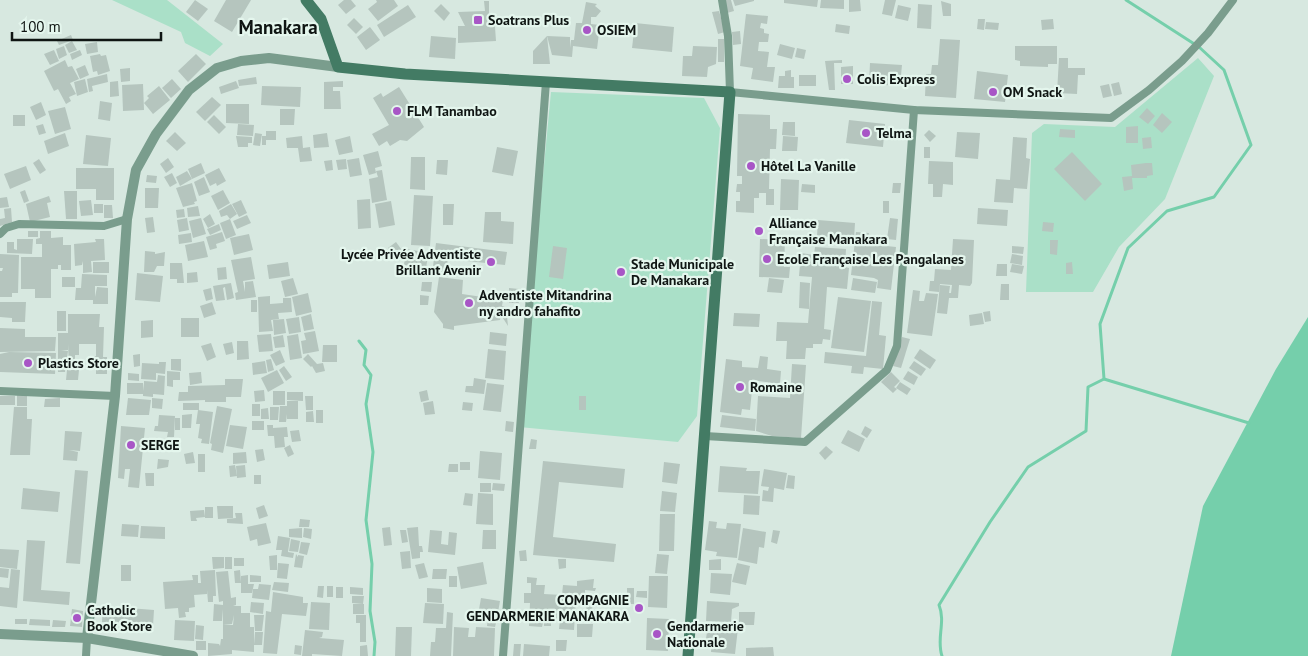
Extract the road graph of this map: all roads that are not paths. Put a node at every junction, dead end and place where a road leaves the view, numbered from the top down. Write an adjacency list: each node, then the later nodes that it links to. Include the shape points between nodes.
1 (306, 0): 4 (main road, via 321,19)
2 (722, 0): 6 (street, via 728,36)
3 (1233, 0): 7 (street, via 1182,61 1111,118)
4 (338, 67): 5 (main road); 8 (street, via 269,58 217,68 189,90 156,134 136,170)
5 (546, 82): 6 (main road); 17 (street)
6 (730, 92): 7 (street); 12 (main road)
7 (914, 110): 12 (street, via 897,346 887,370 805,442)
8 (128, 219): 9 (street, via 104,226 19,224 6,228); 11 (street)
9 (0, 234)
10 (0, 391): 11 (street)
11 (115, 396): 14 (street)
12 (705, 436): 18 (main road)
13 (0, 634): 14 (street)
14 (87, 638): 15 (street); 16 (street)
15 (86, 656)
16 (193, 656)
17 (503, 656)
18 (688, 656)

